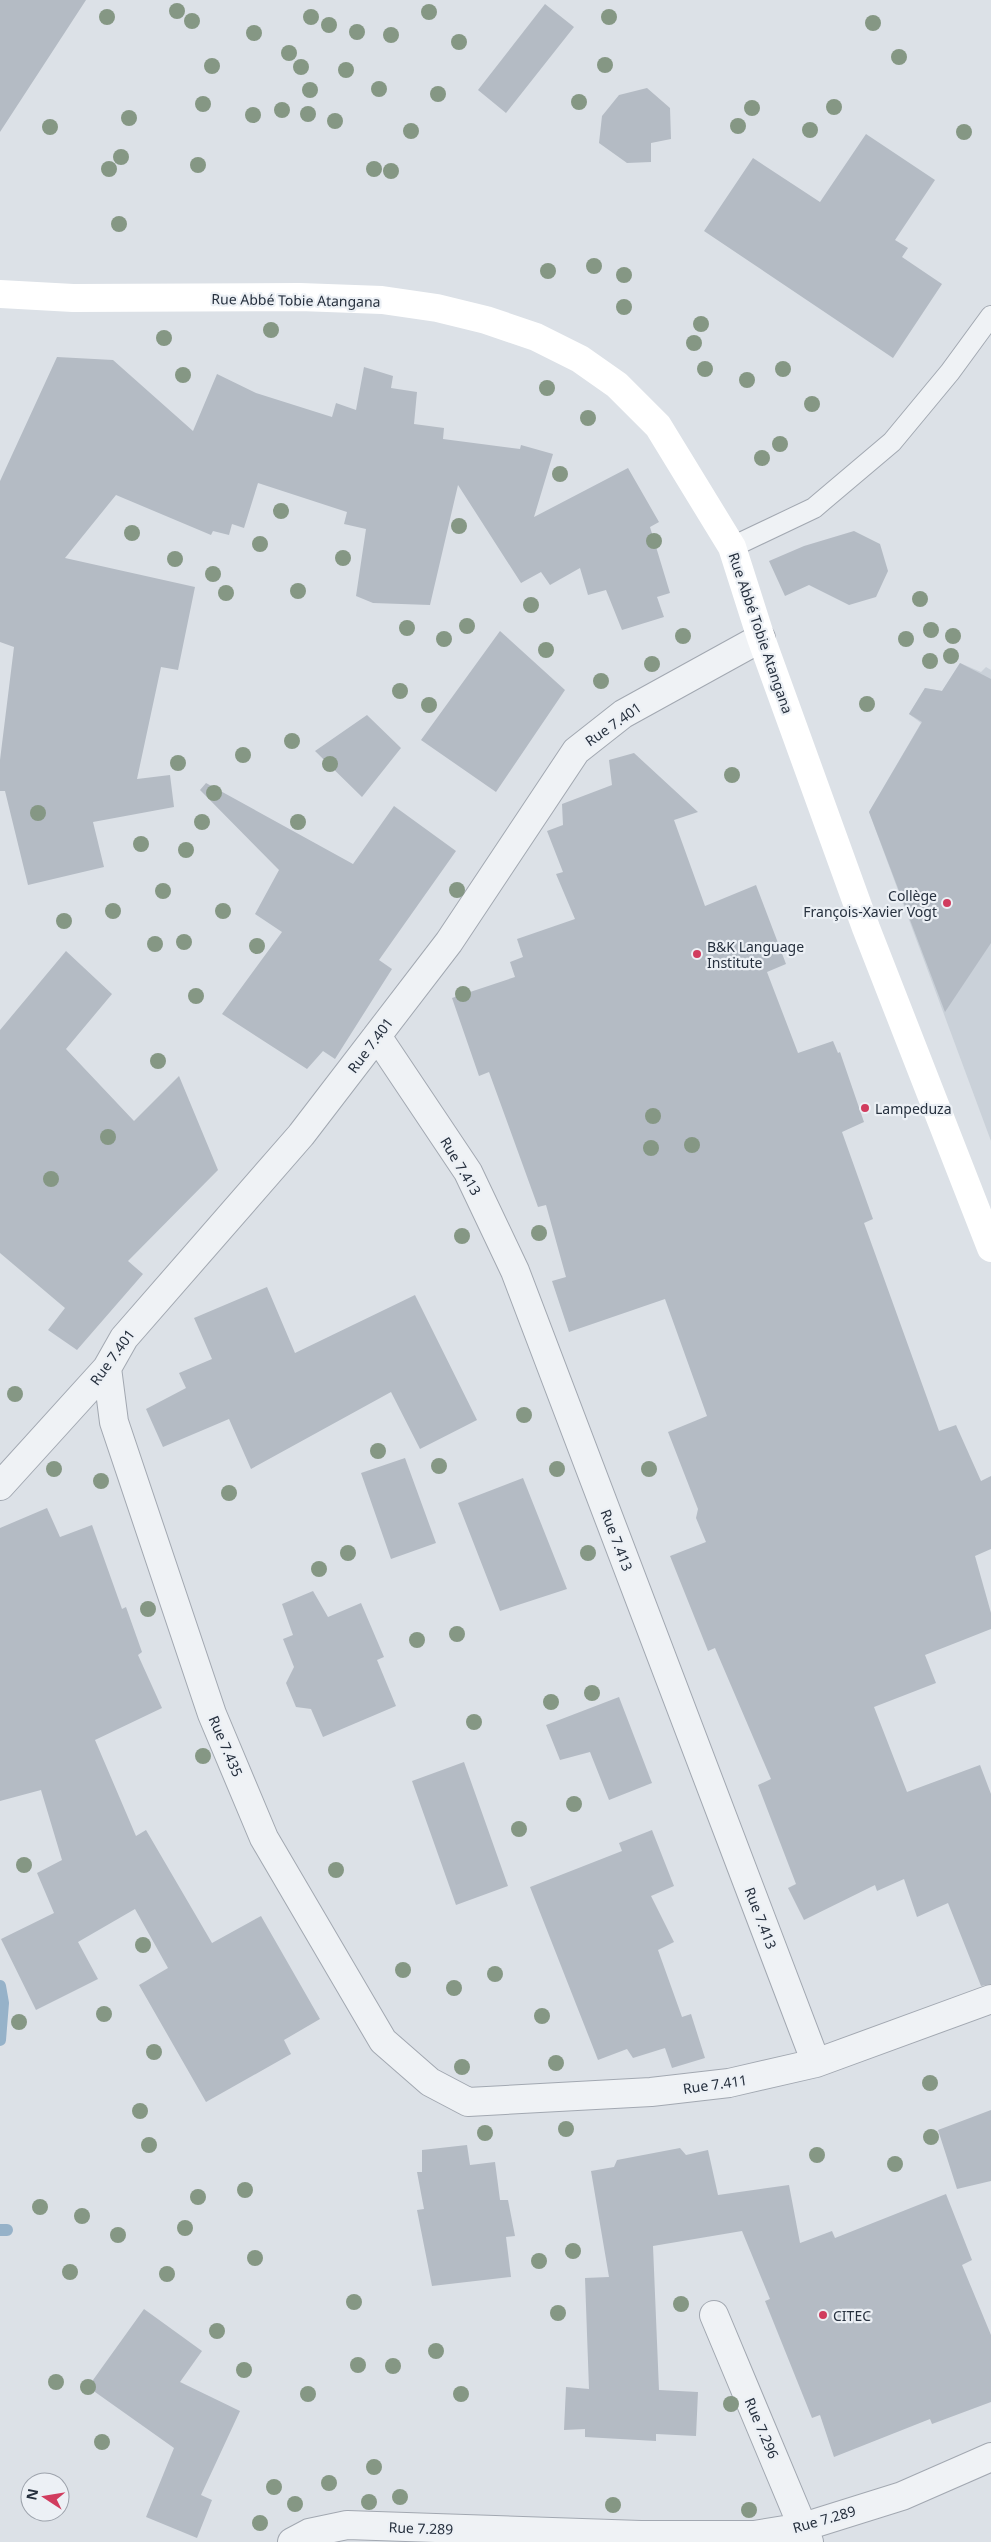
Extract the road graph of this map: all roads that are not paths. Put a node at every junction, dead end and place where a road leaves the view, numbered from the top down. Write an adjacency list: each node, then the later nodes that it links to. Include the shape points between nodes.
1 (0, 294): 3 (main road, Rue Abbé Tobie Atangana, via 74,298 382,300 453,312 536,337 580,359 617,385 658,426)
2 (991, 316): 3 (lane, via 892,442 814,508)
3 (732, 547): 4 (main road, Rue Abbé Tobie Atangana)
4 (761, 638): 5 (street, Rue 7.401, via 623,714 576,751 449,942); 6 (main road, Rue Abbé Tobie Atangana, via 866,928)
5 (376, 1036): 7 (street, Rue 7.401, via 301,1135 124,1338); 10 (street, Rue 7.413, via 468,1172 515,1272)
6 (991, 1248)
7 (107, 1368): 8 (street, Rue 7.401); 11 (street, Rue 7.435, via 117,1431 212,1714 264,1838 383,2041)
8 (0, 1486)
9 (991, 1999): 10 (street, Rue 7.411)
10 (816, 2063): 11 (street, Rue 7.411, via 720,2084 651,2092 468,2102)
11 (430, 2082)
12 (714, 2315): 14 (street, Rue 7.296)
13 (991, 2457): 14 (street, Rue 7.289)
14 (806, 2534): 15 (street, Rue 7.289, via 641,2534 347,2525 310,2533)
15 (292, 2542)

